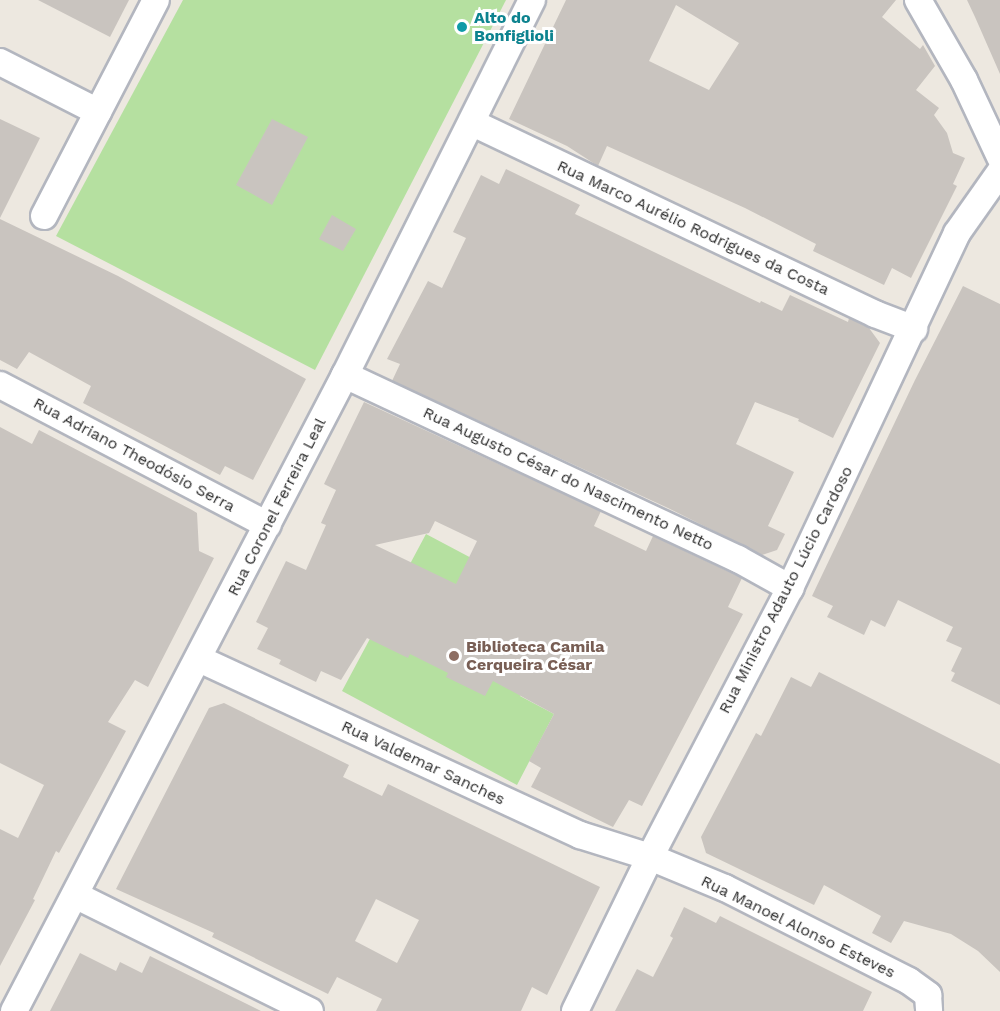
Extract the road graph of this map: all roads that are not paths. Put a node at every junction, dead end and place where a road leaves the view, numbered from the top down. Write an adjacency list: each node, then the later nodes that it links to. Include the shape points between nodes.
1 (156, 0): 5 (street)
2 (532, 0): 6 (street, Rua Coronel Ferreira Leal)
3 (918, 0): 7 (street, via 964,80)
4 (0, 62): 5 (street)
5 (98, 112): 9 (street)
6 (473, 123): 10 (street, Rua Marco Aurélio Rodrigues da Costa); 11 (street, Rua Coronel Ferreira Leal)
7 (1000, 157)
8 (1000, 172): 10 (street, Rua Ministro Adauto Lúcio Cardoso, via 957,233)
9 (44, 216)
10 (914, 329): 14 (street, Rua Ministro Adauto Lúcio Cardoso)
11 (345, 375): 13 (street, Rua Coronel Ferreira Leal); 14 (street, Rua Augusto César do Nascimento Netto, via 738,559)
12 (0, 385): 13 (street, Rua Adriano Theodósio Serra)
13 (268, 525): 15 (street, Rua Coronel Ferreira Leal)
14 (790, 588): 16 (street, Rua Ministro Adauto Lúcio Cardoso)
15 (199, 659): 16 (street, Rua Valdemar Sanches, via 580,835); 17 (street, Rua Coronel Ferreira Leal)
16 (650, 857): 20 (street, Rua Ministro Adauto Lúcio Cardoso); 21 (street, Rua Manoel Alonso Esteves, via 724,888 909,981 928,995)
17 (75, 895): 18 (street, Rua Coronel Ferreira Leal); 19 (street)
18 (14, 1011)
19 (310, 1011)
20 (575, 1011)
21 (929, 1011)

